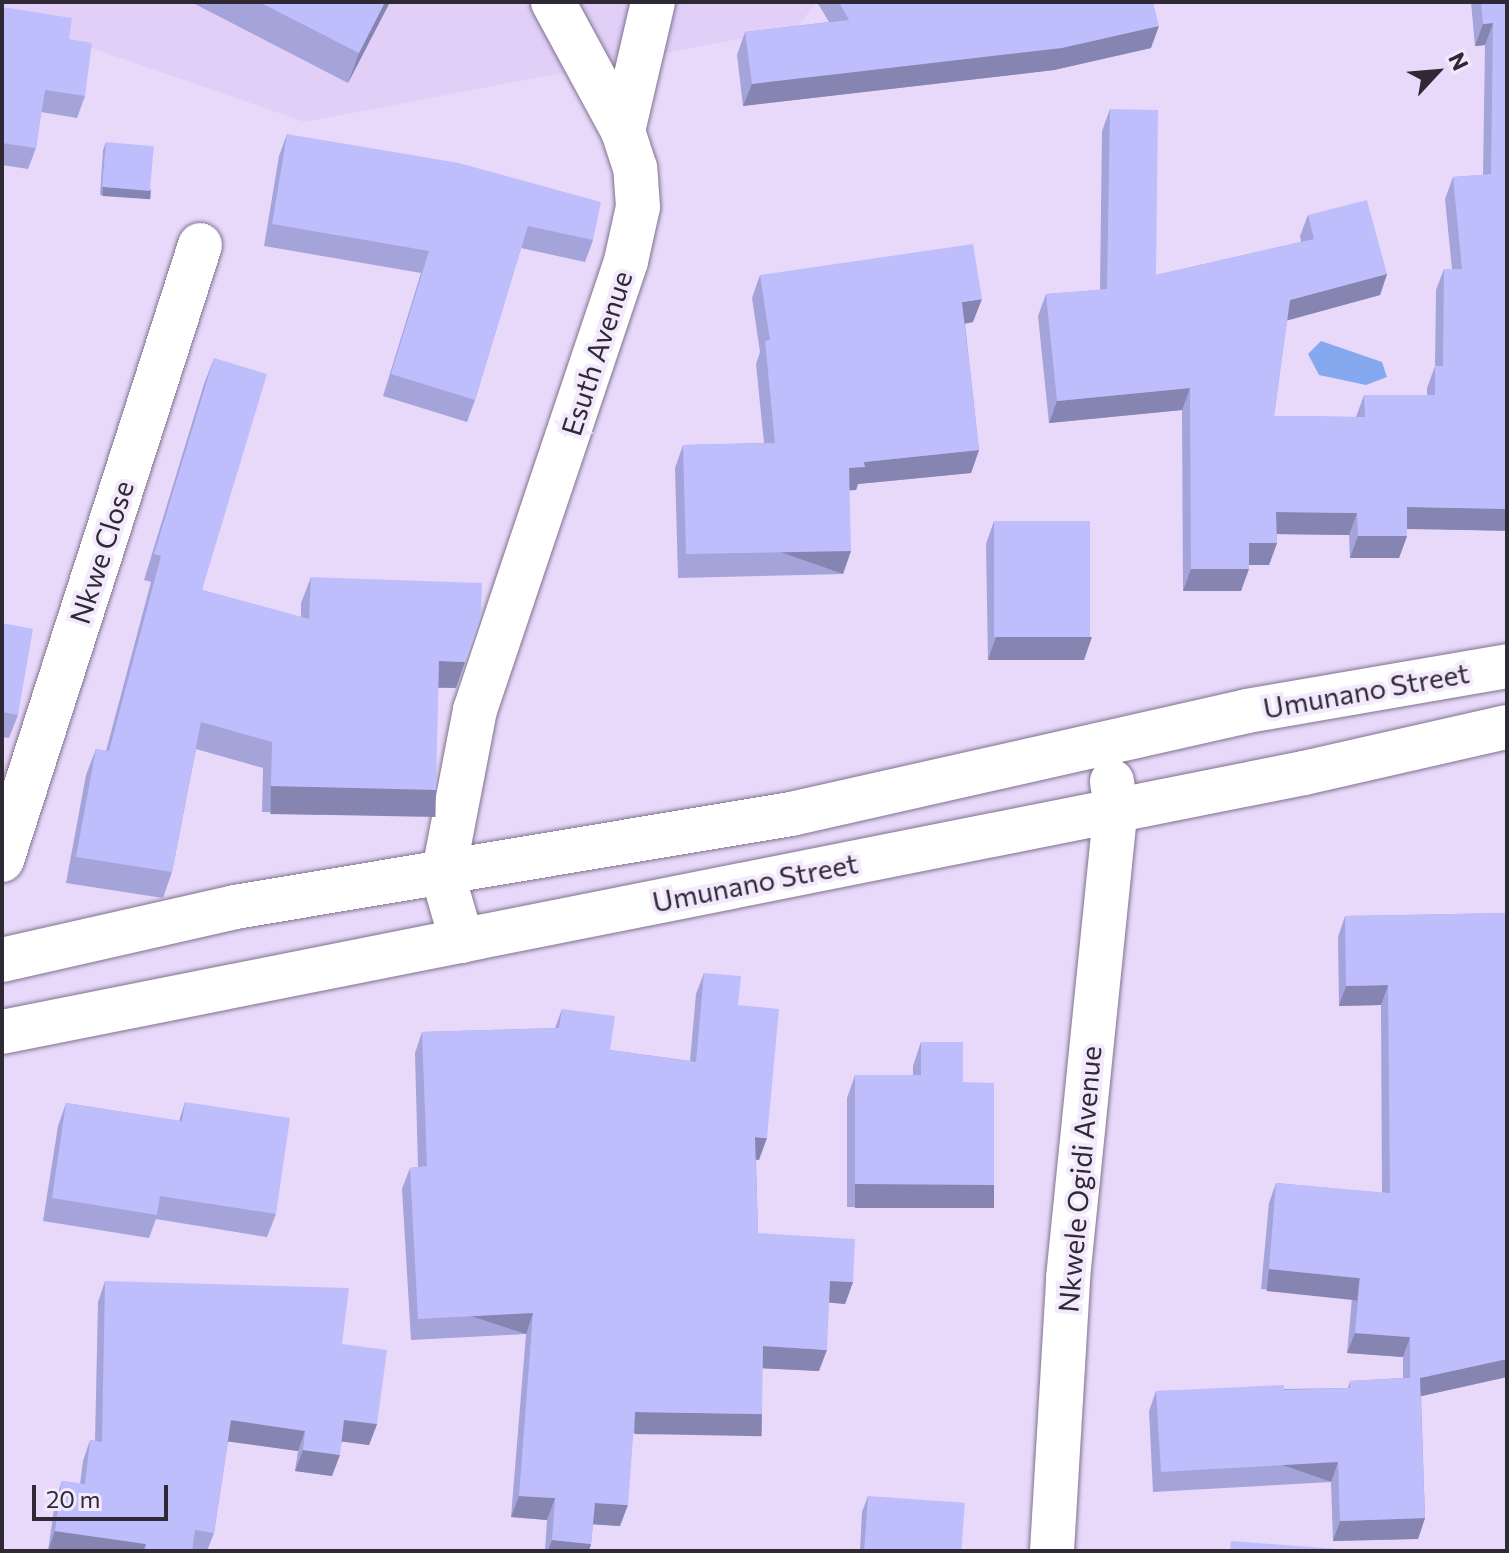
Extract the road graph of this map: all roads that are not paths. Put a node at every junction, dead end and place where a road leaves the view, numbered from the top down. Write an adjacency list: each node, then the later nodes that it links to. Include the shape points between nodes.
1 (553, 2): 3 (street, Esuth Avenue)
2 (653, 2): 3 (street)
3 (623, 131): 10 (street, Esuth Avenue, via 635,168 638,207 626,261 475,710)
4 (200, 245): 9 (street, Nkwe Close)
5 (1507, 666): 7 (street, Umunano Street, via 1247,711)
6 (1507, 727): 8 (street, Umunano Street)
7 (1107, 746): 8 (street, Nkwele Ogidi Avenue); 10 (street, Umunano Street, via 791,814)
8 (1116, 807): 11 (street, Umunano Street); 14 (street, Nkwele Ogidi Avenue, via 1068,1278)
9 (2, 860)
10 (443, 876): 11 (street); 12 (street, Umunano Street, via 235,907)
11 (462, 941): 13 (street, Umunano Street)
12 (2, 960)
13 (2, 1032)
14 (1052, 1551)

